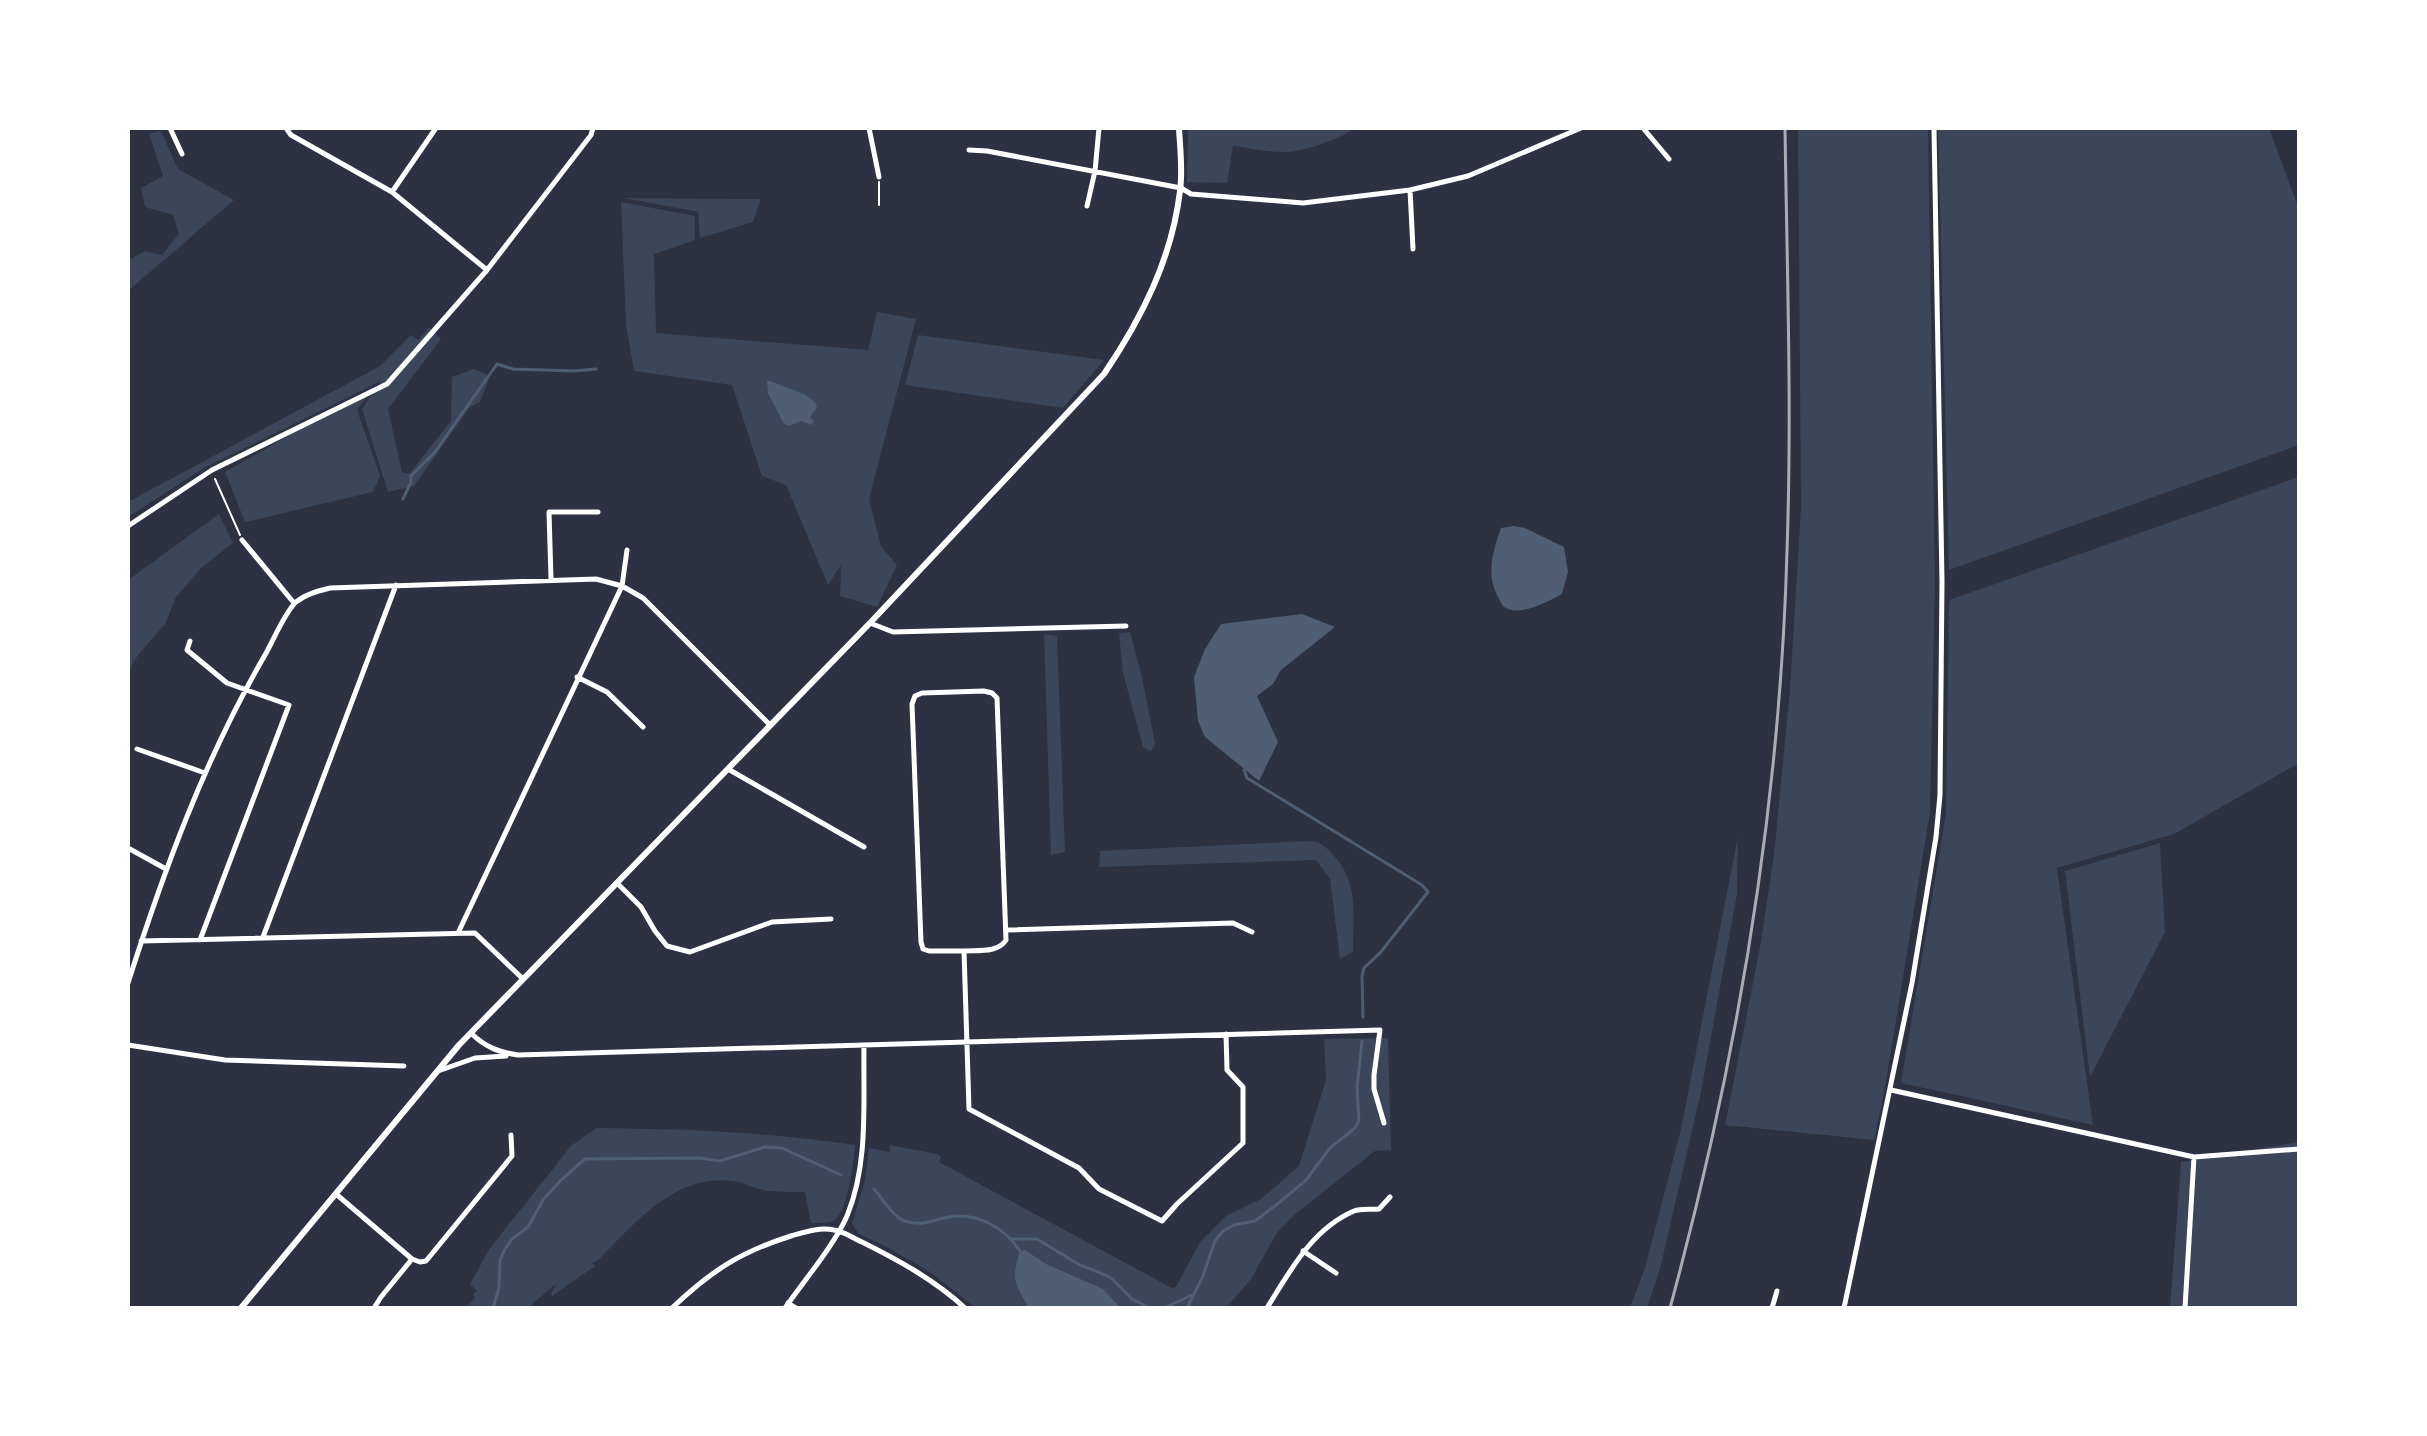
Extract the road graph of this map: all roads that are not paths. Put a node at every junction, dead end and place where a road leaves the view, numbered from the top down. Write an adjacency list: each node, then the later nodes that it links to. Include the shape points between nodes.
1 (170, 128): 12 (street)
2 (286, 128): 18 (street)
3 (436, 128): 18 (street)
4 (595, 128): 21 (street)
5 (869, 128): 15 (street)
6 (1099, 128): 14 (street)
7 (1179, 128): 16 (street)
8 (1581, 128): 17 (street, via 1468,176)
9 (1643, 128): 13 (street)
10 (1934, 128): 62 (street, via 1940,795)
11 (969, 150): 14 (street)
12 (182, 154)
13 (1669, 159)
14 (1095, 171): 16 (street); 19 (street)
15 (879, 177)
16 (1181, 188): 17 (street, via 1191,194 1303,203); 30 (street, via 1152,292 1104,374)
17 (1410, 190): 20 (street)
18 (392, 192): 21 (street)
19 (1087, 206)
20 (1413, 249)
21 (487, 270): 23 (street, via 387,384 212,470)
22 (598, 512): 26 (street, via 549,512)
23 (128, 526)
24 (242, 540): 29 (street)
25 (627, 550): 28 (street)
26 (551, 579): 27 (street); 28 (street, via 596,579)
27 (396, 585): 29 (street, via 330,588); 48 (street)
28 (622, 586): 33 (street); 35 (street, via 643,598)
29 (294, 603): 34 (street)
30 (870, 623): 31 (street, via 893,632); 35 (street)
31 (1126, 626)
32 (190, 641): 34 (street, via 187,650 227,683)
33 (577, 677): 36 (street, via 607,692); 46 (street)
34 (244, 690): 39 (street); 49 (street, via 289,705)
35 (770, 725): 38 (street)
36 (643, 727)
37 (137, 749): 39 (street)
38 (728, 769): 40 (street); 43 (street)
39 (205, 773): 42 (street)
40 (864, 847)
41 (128, 848): 42 (street)
42 (166, 869): 50 (street)
43 (617, 883): 44 (street, via 667,946 690,952 772,922); 52 (street)
44 (831, 919)
45 (1006, 930): 47 (street, via 1233,923); 51 (street, via 1004,945 997,949); 51 (street, via 997,698 984,691 922,693 912,704 921,942 929,951)
46 (459, 931): 48 (street); 52 (street, via 475,933)
47 (1252, 932)
48 (263, 937): 49 (street)
49 (200, 940): 50 (street)
50 (141, 941): 53 (street)
51 (964, 951): 56 (street)
52 (523, 979): 54 (street)
53 (128, 983)
54 (471, 1033): 59 (street, via 498,1052); 61 (street)
55 (1226, 1034): 56 (street); 56 (street, via 1227,1070 1243,1087 1243,1143 1162,1221 1099,1189 1079,1168 969,1109); 63 (street, via 1380,1030 1374,1089)
56 (967, 1040): 58 (street)
57 (128, 1045): 60 (street, via 225,1060)
58 (864, 1045): 59 (street); 69 (street, via 859,1176)
59 (518, 1055): 61 (street, via 475,1058)
60 (404, 1066)
61 (437, 1071): 67 (street)
62 (1891, 1090): 66 (street); 82 (street)
63 (1384, 1123)
64 (511, 1135): 71 (street, via 512,1156 426,1261)
65 (2299, 1149): 66 (street)
66 (2194, 1157): 83 (street)
67 (336, 1194): 71 (street); 75 (street)
68 (1390, 1197): 70 (street, via 1379,1209 1357,1210 1328,1226)
69 (839, 1231): 74 (street); 77 (street, via 811,1230 758,1247 725,1263); 79 (street, via 914,1270)
70 (1303, 1251): 72 (street); 80 (street)
71 (412, 1259): 76 (street)
72 (1336, 1273)
73 (1777, 1291): 81 (street)
74 (787, 1306): 78 (street)
75 (241, 1308)
76 (374, 1308)
77 (672, 1308)
78 (796, 1308)
79 (965, 1308)
80 (1267, 1308)
81 (1772, 1308)
82 (1844, 1308)
83 (2185, 1308)

